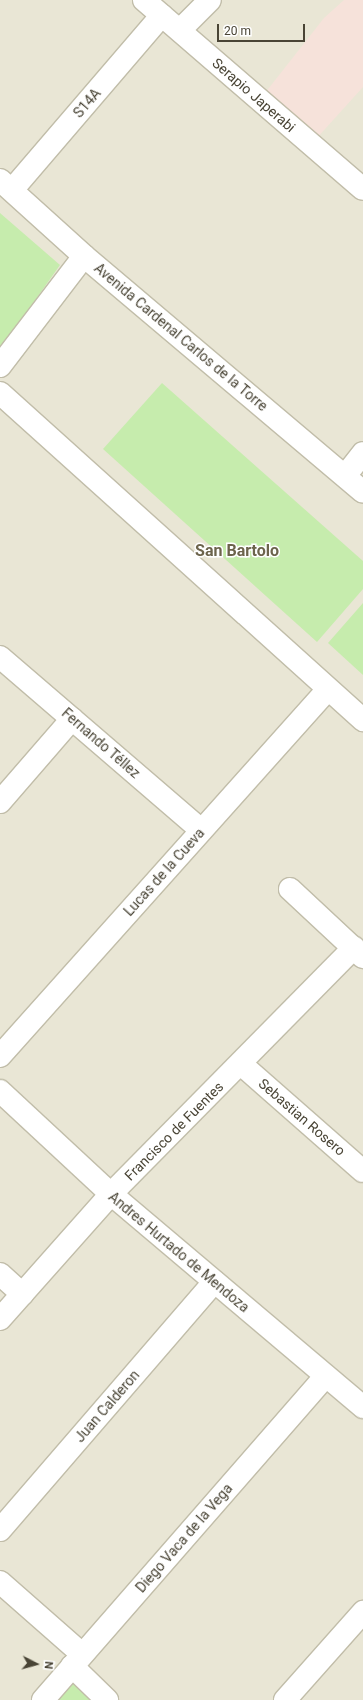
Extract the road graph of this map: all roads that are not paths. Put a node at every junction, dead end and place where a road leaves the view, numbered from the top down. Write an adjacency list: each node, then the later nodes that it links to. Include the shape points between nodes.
1 (144, 0): 3 (street, Serapio Japerabi)
2 (210, 0): 4 (street)
3 (162, 15): 4 (street, Serapio Japerabi); 5 (street, S14A)
4 (180, 30): 6 (street, Serapio Japerabi)
5 (6, 185): 7 (street, Avenida Cardenal Carlos de la Torre)
6 (363, 190)
7 (84, 256): 8 (street); 11 (street, Avenida Cardenal Carlos de la Torre)
8 (0, 366)
9 (0, 393): 14 (street)
10 (363, 453): 11 (street)
11 (345, 476): 12 (street, Avenida Cardenal Carlos de la Torre)
12 (363, 492)
13 (0, 657): 15 (street, Fernando Téllez)
14 (328, 690): 16 (street); 18 (street, Lucas de la Cueva)
15 (72, 719): 17 (street); 18 (street, Fernando Téllez)
16 (363, 720)
17 (0, 802)
18 (202, 830): 21 (street, Lucas de la Cueva)
19 (290, 889): 20 (street)
20 (358, 953): 22 (street, Francisco de Fuentes)
21 (0, 1056)
22 (241, 1064): 24 (street, Sebastian Rosero); 25 (street, Francisco de Fuentes)
23 (0, 1091): 25 (street, Andres Hurtado de Mendoza)
24 (363, 1171)
25 (111, 1194): 27 (street, Andres Hurtado de Mendoza); 28 (street, Francisco de Fuentes)
26 (0, 1274): 28 (street)
27 (214, 1282): 30 (street, Andres Hurtado de Mendoza); 32 (street, Juan Calderon)
28 (22, 1294): 29 (street, Francisco de Fuentes)
29 (0, 1319)
30 (326, 1376): 31 (street, Andres Hurtado de Mendoza); 35 (street, Diego Vaca de la Vega)
31 (363, 1407)
32 (0, 1530)
33 (0, 1582): 35 (street)
34 (363, 1612): 38 (street)
35 (77, 1660): 36 (street, Diego Vaca de la Vega); 37 (street)
36 (42, 1700)
37 (107, 1700)
38 (285, 1700)

